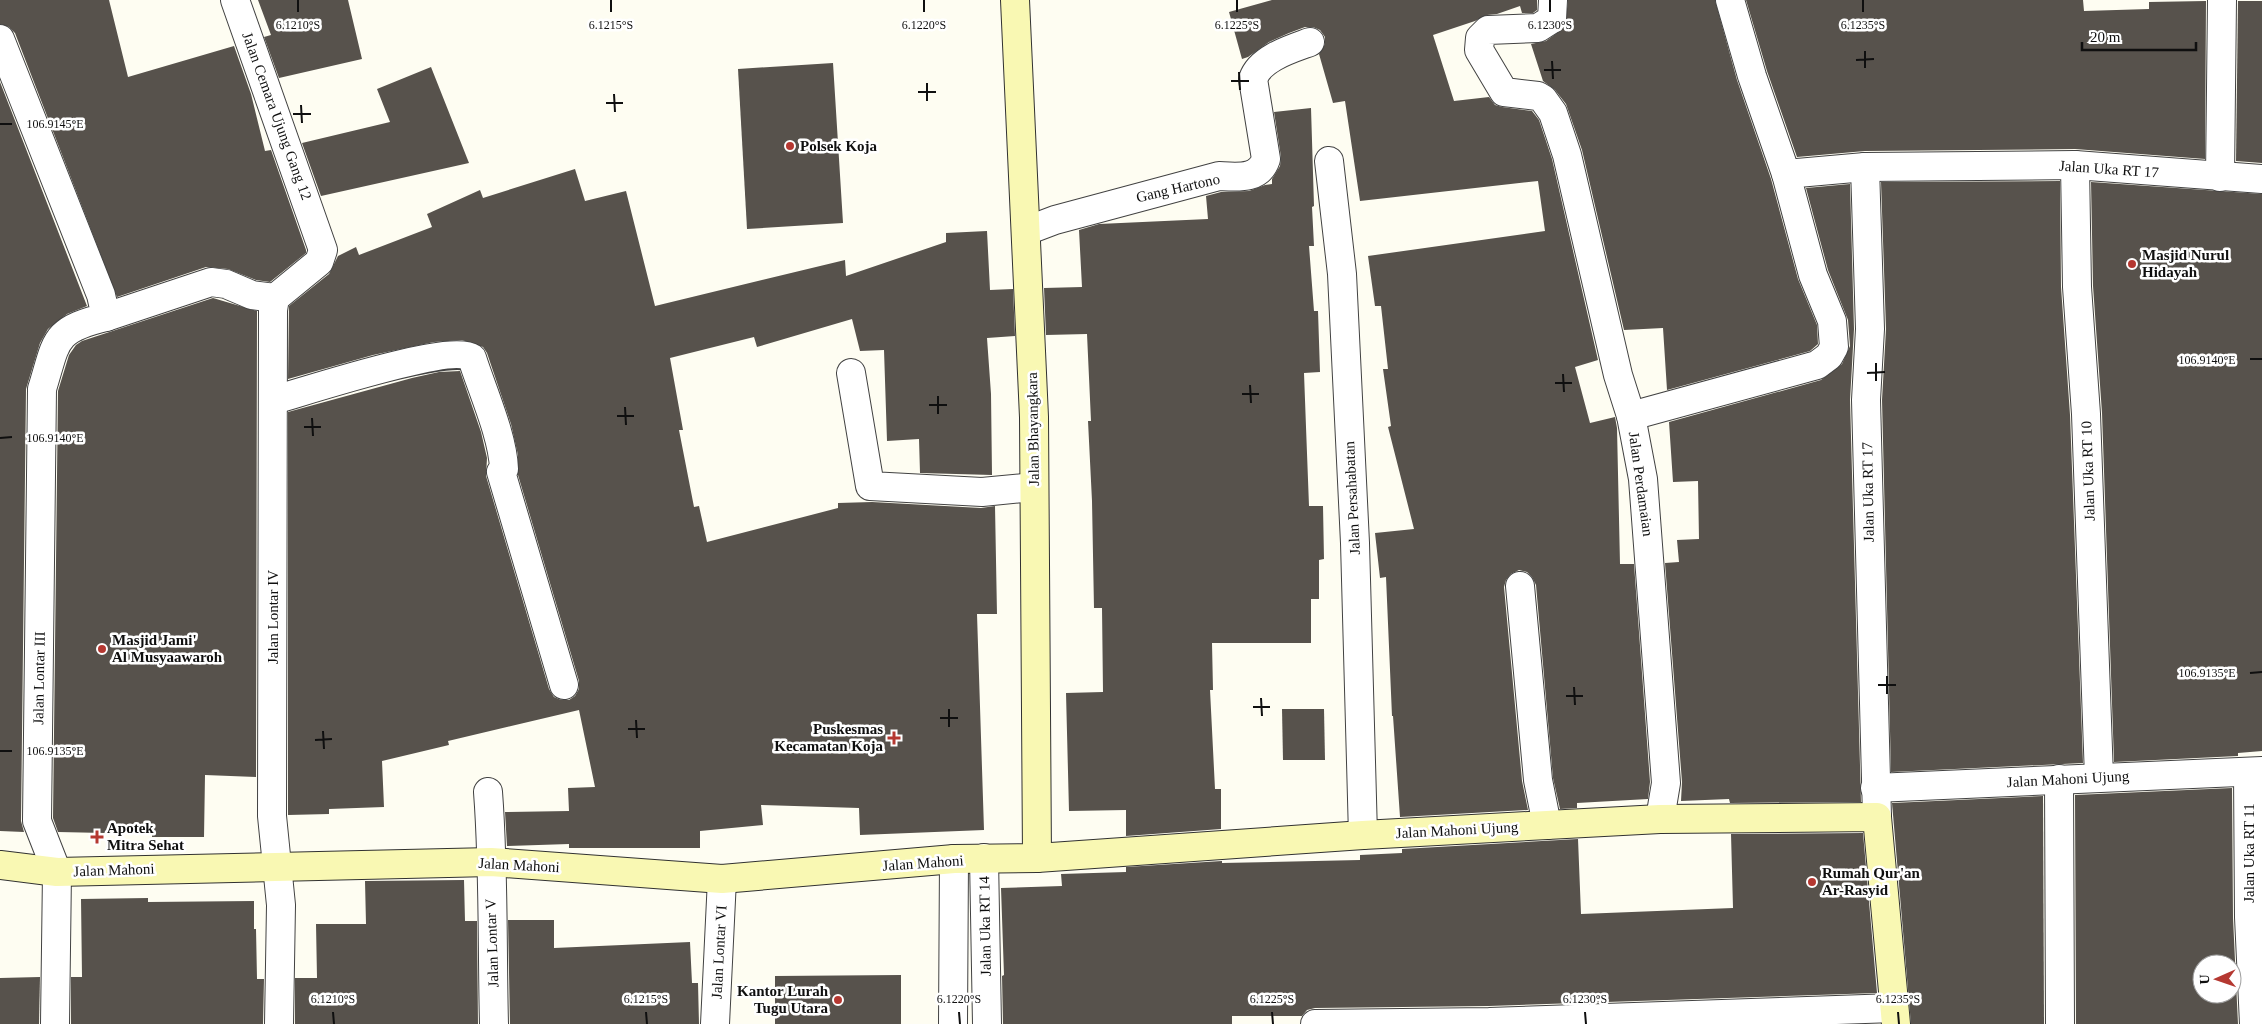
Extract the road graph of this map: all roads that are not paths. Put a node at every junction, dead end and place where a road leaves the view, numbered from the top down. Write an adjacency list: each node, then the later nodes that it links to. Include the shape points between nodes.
1 (235, 0): 15 (street, Jalan Cemara Ujung Gang 12, via 323,250 320,262)
2 (1015, 0): 14 (street, Jalan Bhayangkara)
3 (1553, 0): 19 (street, Jalan Perdamaian, via 1552,20 1538,28 1488,30 1480,38 1479,50 1504,92 1543,99 1553,113 1567,155 1618,375)
4 (1730, 0): 11 (street)
5 (2222, 0): 12 (street)
6 (0, 40): 16 (street, via 93,276)
7 (1310, 42): 14 (street, Gang Hartono, via 1272,59 1255,72 1253,79 1266,158 1256,173 1241,177 1219,176 1055,220)
8 (1329, 161): 31 (street, Jalan Persahabatan, via 1342,274 1355,543)
9 (2075, 165): 10 (street, Jalan Uka RT 17); 12 (street, Jalan Uka RT 17); 24 (street, Jalan Uka RT 10, via 2077,288 2086,414)
10 (1865, 167): 11 (street, Jalan Uka RT 17); 26 (street, Jalan Uka RT 17, via 1870,329 1866,400)
11 (1786, 174): 19 (street, via 1813,275 1832,321 1834,347 1817,365)
12 (2220, 177): 13 (street, Jalan Uka RT 17)
13 (2262, 179)
14 (1026, 232): 20 (street, Jalan Bhayangkara)
15 (275, 298): 16 (street, via 252,295 226,284 211,282); 18 (street, Jalan Lontar IV)
16 (106, 317): 38 (street, Jalan Lontar III, via 69,329 58,338 42,389 37,821)
17 (851, 373): 20 (street, via 870,486 982,492)
18 (274, 400): 22 (street, via 420,358 463,354 472,358 499,444 504,468 501,472); 37 (street, Jalan Lontar IV, via 272,816)
19 (1631, 416): 29 (street, Jalan Perdamaian, via 1643,479 1652,580 1666,783)
20 (1034, 487): 33 (street, Jalan Bhayangkara)
21 (1520, 586): 30 (street, via 1538,780)
22 (564, 685)
23 (2255, 771): 24 (street, Jalan Mahoni Ujung); 49 (street, Jalan Uka RT 11, via 2249,917)
24 (2099, 777): 25 (street, Jalan Mahoni Ujung)
25 (2059, 780): 26 (street, Jalan Mahoni Ujung); 48 (street)
26 (1875, 788): 28 (street, Jalan Uka RT 17)
27 (488, 792): 35 (street, Jalan Lontar V)
28 (1876, 817): 29 (street, Jalan Mahoni Ujung); 40 (street)
29 (1660, 819): 30 (street, Jalan Mahoni Ujung)
30 (1547, 825): 31 (street, Jalan Mahoni Ujung)
31 (1362, 835): 33 (street, Jalan Mahoni Ujung)
32 (984, 858): 33 (street, Jalan Mahoni); 34 (street, Jalan Mahoni); 46 (street, Jalan Uka RT 14)
33 (1037, 858)
34 (954, 859): 39 (street, Jalan Mahoni); 45 (street)
35 (491, 862): 37 (street, Jalan Mahoni); 39 (street, Jalan Mahoni); 43 (street, Jalan Lontar V)
36 (0, 865): 38 (street, Jalan Mahoni)
37 (276, 866): 38 (street, Jalan Mahoni); 42 (street, Jalan Lontar IV, via 281,906)
38 (56, 872): 41 (street, Jalan Lontar III)
39 (722, 879): 44 (street, Jalan Lontar VI)
40 (1895, 1016): 47 (street)
41 (55, 1024)
42 (279, 1024)
43 (494, 1024)
44 (715, 1024)
45 (953, 1024)
46 (987, 1024)
47 (1315, 1024)
48 (2060, 1024)
49 (2254, 1024)

